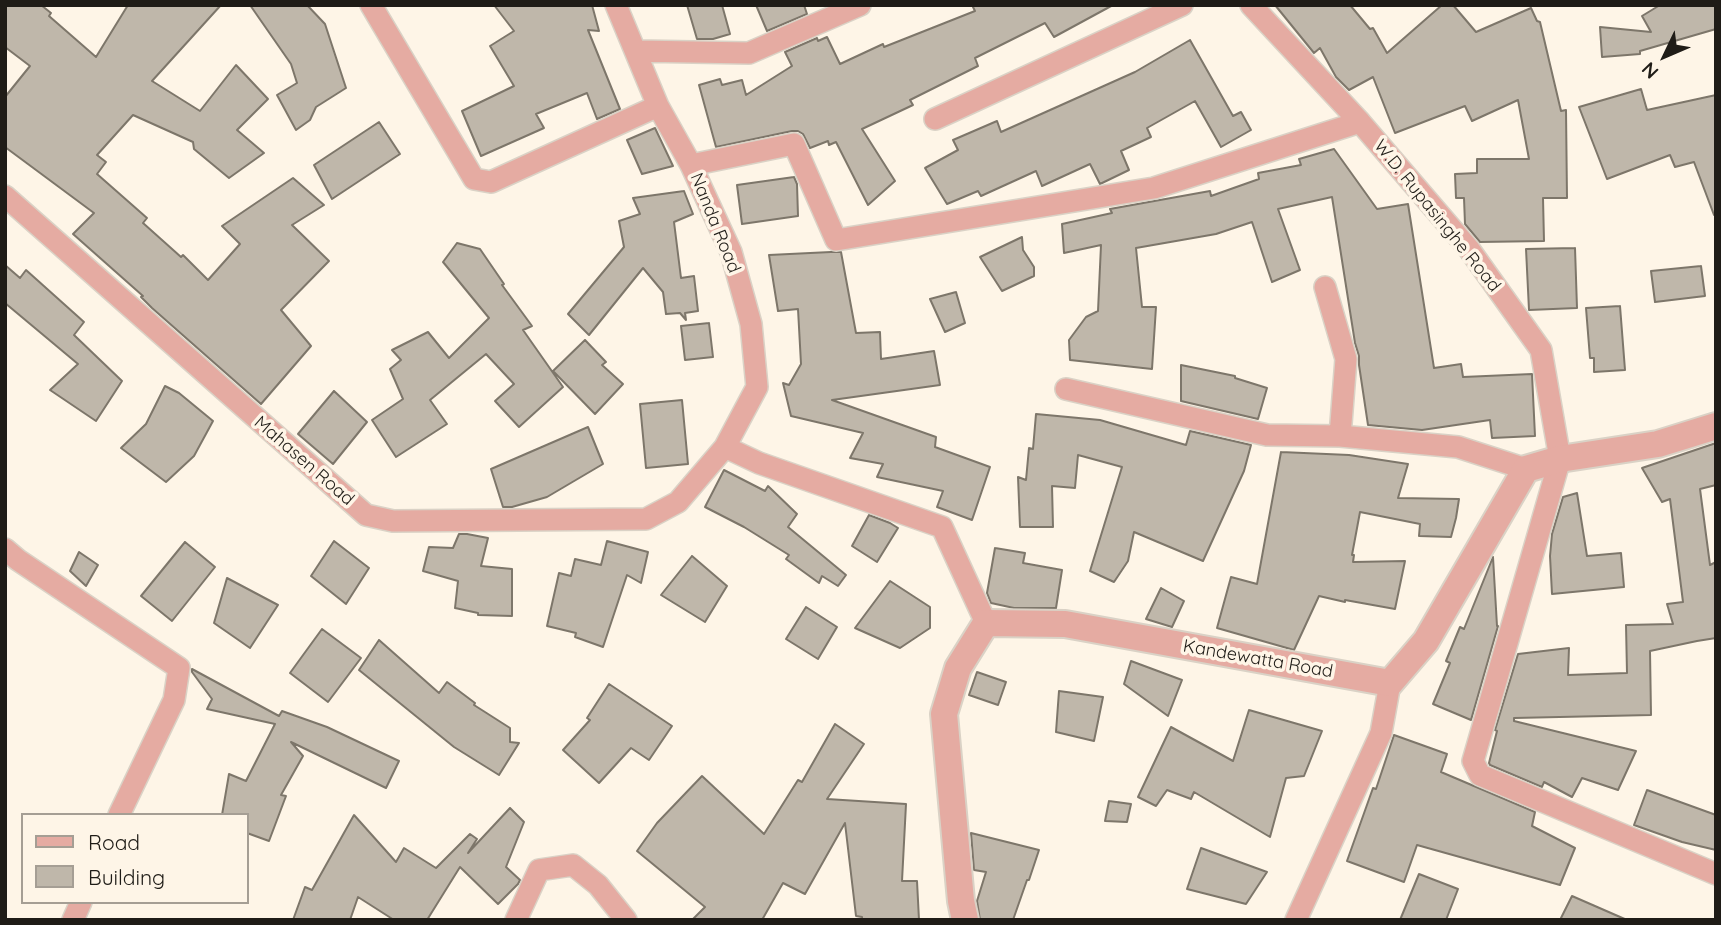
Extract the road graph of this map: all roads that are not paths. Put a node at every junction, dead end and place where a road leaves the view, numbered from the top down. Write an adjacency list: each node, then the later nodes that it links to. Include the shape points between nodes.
1 (371, 5): 7 (street, via 474,179 491,182)
2 (616, 5): 6 (street, Nanda Road)
3 (860, 5): 6 (street, via 749,53)
4 (1182, 5): 8 (street)
5 (1251, 5): 9 (street, W.D. Rupasinghe Road)
6 (637, 51): 7 (street, Nanda Road)
7 (659, 106): 10 (street, Nanda Road)
8 (935, 119)
9 (1360, 122): 10 (street, via 1154,188 836,240 794,144); 17 (street, W.D. Rupasinghe Road, via 1469,249 1541,350)
10 (691, 165): 16 (street, Nanda Road, via 730,252 751,324 757,387)
11 (5, 196): 19 (street, Mahasen Road, via 366,515 393,521 646,519)
12 (1325, 287): 15 (street, via 1346,359)
13 (1066, 389): 15 (street, via 1267,435)
14 (1716, 426): 17 (street, via 1658,444)
15 (1340, 436): 18 (street, via 1458,447)
16 (725, 447): 19 (street, Nanda Road); 21 (street, via 942,527)
17 (1560, 459): 18 (street); 24 (street, via 1474,761 1480,775)
18 (1526, 469): 22 (street, via 1426,640)
19 (678, 502)
20 (5, 549): 23 (street, via 179,668 174,700)
21 (986, 623): 22 (street, Kandewatta Road, via 1065,624); 27 (street, via 958,668 944,714)
22 (1390, 683): 28 (street, via 1381,733)
23 (119, 813)
24 (1716, 874)
25 (516, 920): 26 (street, via 539,870 573,865 598,885)
26 (626, 920)
27 (965, 920)
28 (1296, 920)

